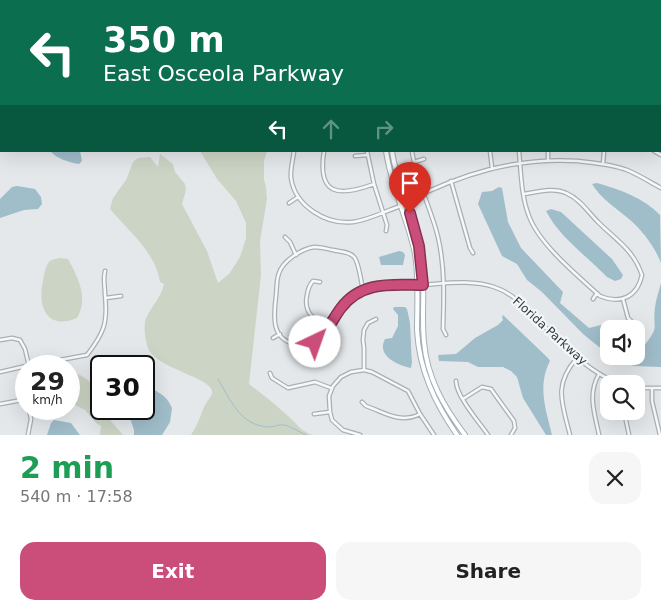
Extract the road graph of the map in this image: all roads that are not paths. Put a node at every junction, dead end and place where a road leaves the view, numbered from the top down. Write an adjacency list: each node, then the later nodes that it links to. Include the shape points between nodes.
1 (294, 152): 24 (street, via 291,180)
2 (324, 152): 19 (street, via 322,173 331,188 349,192)
3 (386, 152): 23 (main road)
4 (392, 152): 25 (main road)
5 (412, 152): 14 (street)
6 (490, 152): 17 (street)
7 (519, 152): 15 (street)
8 (548, 152): 13 (street)
9 (604, 152): 16 (street)
10 (367, 155): 11 (street); 19 (street)
11 (355, 156)
12 (424, 159): 14 (street)
13 (548, 161): 15 (street); 16 (street)
14 (414, 162): 21 (street)
15 (520, 163): 17 (street); 22 (street)
16 (603, 164): 20 (street, via 628,170)
17 (492, 168): 18 (street)
18 (451, 180): 21 (street); 32 (street)
19 (374, 184): 28 (street)
20 (661, 188)
21 (424, 193): 25 (street); 36 (street, via 439,242)
22 (524, 194): 40 (street, via 529,216 540,237); 44 (street, via 552,190 566,193 580,202 619,240 634,256 642,275 638,287)
23 (398, 196): 25 (main road); 27 (main road)
24 (298, 197): 26 (street); 28 (street, via 311,210 340,221 353,222)
25 (406, 202): 29 (main road)
26 (289, 203)
27 (401, 206): 28 (street); 29 (main road); 37 (main road, via 414,248)
28 (383, 212): 30 (street)
29 (410, 213): 38 (main road, via 419,246)
30 (386, 231)
31 (285, 237): 33 (street)
32 (473, 253)
33 (296, 255): 39 (street, via 317,247 350,254 356,260); 48 (street, via 283,266 278,278 274,319)
34 (105, 271): 42 (street)
35 (320, 282): 47 (street, via 310,284 306,307 312,318)
36 (444, 284): 38 (street, Florida Parkway); 49 (street, via 443,329); 56 (street, Florida Parkway, via 476,283 508,294)
37 (418, 285): 38 (street, Florida Parkway); 39 (street, Florida Parkway, via 376,286); 79 (main road, via 418,335 422,364 435,400)
38 (423, 285): 80 (main road, via 427,363 440,398)
39 (363, 290): 47 (street, via 347,301)
40 (597, 293): 43 (street); 44 (street, via 609,299)
41 (121, 296): 42 (street)
42 (106, 298): 55 (street, via 101,337 87,355)
43 (592, 299)
44 (623, 299): 46 (street)
45 (376, 319): 58 (street, via 364,330)
46 (630, 320)
47 (328, 330): 52 (street, via 315,342)
48 (280, 334): 50 (street); 52 (street, via 294,344)
49 (446, 335)
50 (274, 338)
51 (0, 340): 54 (street, via 20,340)
52 (303, 344): 53 (street)
53 (304, 352)
54 (26, 355)
55 (80, 356)
56 (577, 358): 61 (street, Florida Parkway); 83 (street, via 564,375 561,390)
57 (15, 369): 59 (street)
58 (364, 370): 63 (street, via 346,374); 73 (street, via 408,390)
59 (0, 372)
60 (270, 373): 63 (street, via 272,378 288,388 316,382)
61 (599, 374): 84 (street, via 592,400)
62 (456, 381): 67 (street)
63 (332, 388): 71 (street)
64 (661, 388): 66 (street)
65 (645, 389): 66 (street)
66 (652, 389): 86 (street)
67 (463, 399): 81 (street); 82 (street, via 482,387 490,389 515,423)
68 (15, 401): 70 (street)
69 (362, 402): 73 (street, via 399,418)
70 (0, 404)
71 (330, 412): 72 (street); 77 (street, via 336,425)
72 (314, 414)
73 (420, 414): 78 (street)
74 (31, 420): 76 (street)
75 (626, 420): 85 (street)
76 (28, 435)
77 (360, 435)
78 (434, 435)
79 (458, 435)
80 (465, 435)
81 (488, 435)
82 (510, 435)
83 (570, 435)
84 (600, 435)
85 (629, 435)
86 (660, 435)

